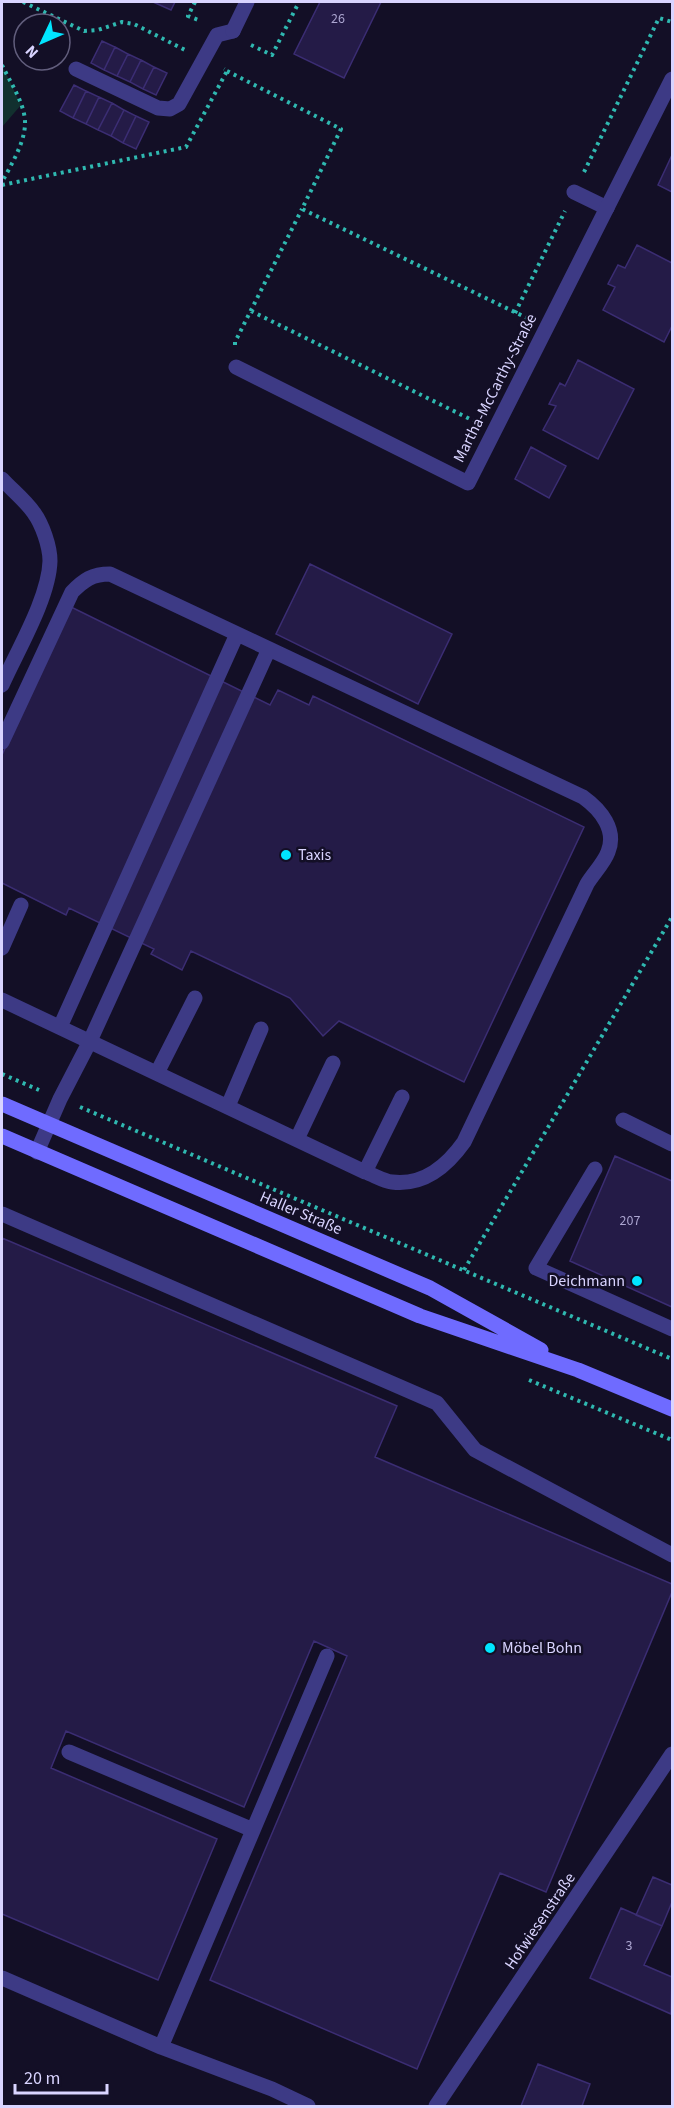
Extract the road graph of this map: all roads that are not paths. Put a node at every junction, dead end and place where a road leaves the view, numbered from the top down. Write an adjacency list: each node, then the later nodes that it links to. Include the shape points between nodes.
1 (247, 2): 2 (street, via 232,31 217,35 179,104 170,109 158,108)
2 (76, 69)
3 (672, 79): 5 (street, Martha-McCarthy-Straße)
4 (574, 192): 5 (street)
5 (607, 208): 6 (street, Martha-McCarthy-Straße, via 468,483)
6 (236, 367)
7 (2, 479): 10 (street, via 34,513 50,559 39,602)
8 (237, 634): 9 (street); 11 (street, via 110,574 96,574 72,592); 16 (street)
9 (269, 649): 18 (street); 31 (street, via 583,797 596,806 612,838 608,854 586,884 453,1158 438,1171 416,1180 392,1182)
10 (2, 686)
11 (2, 742)
12 (21, 904): 13 (street)
13 (2, 948)
14 (195, 998): 20 (street)
15 (2, 1000): 16 (street)
16 (60, 1027): 18 (street)
17 (261, 1029): 23 (street)
18 (90, 1041): 20 (street); 25 (street)
19 (333, 1063): 27 (street)
20 (158, 1073): 23 (street)
21 (402, 1097): 31 (street)
22 (2, 1104): 25 (main road, Haller Straße)
23 (228, 1106): 27 (street)
24 (623, 1120): 28 (street)
25 (50, 1124): 29 (street); 34 (main road, Haller Straße, via 430,1288)
26 (2, 1136): 29 (main road, Haller Straße)
27 (297, 1139): 31 (street)
28 (672, 1144)
29 (37, 1152): 34 (main road, Haller Straße, via 420,1316)
30 (595, 1169): 33 (street, via 536,1268)
31 (365, 1172)
32 (2, 1214): 36 (street, via 436,1403 475,1450)
33 (672, 1329)
34 (578, 1370): 35 (main road, Haller Straße)
35 (672, 1409)
36 (672, 1554)
37 (327, 1656): 40 (street)
38 (69, 1752): 40 (street)
39 (671, 1759): 44 (street, Hofwiesenstraße)
40 (253, 1830): 42 (street)
41 (2, 1978): 42 (street)
42 (161, 2046): 43 (street)
43 (308, 2106)
44 (436, 2106)

